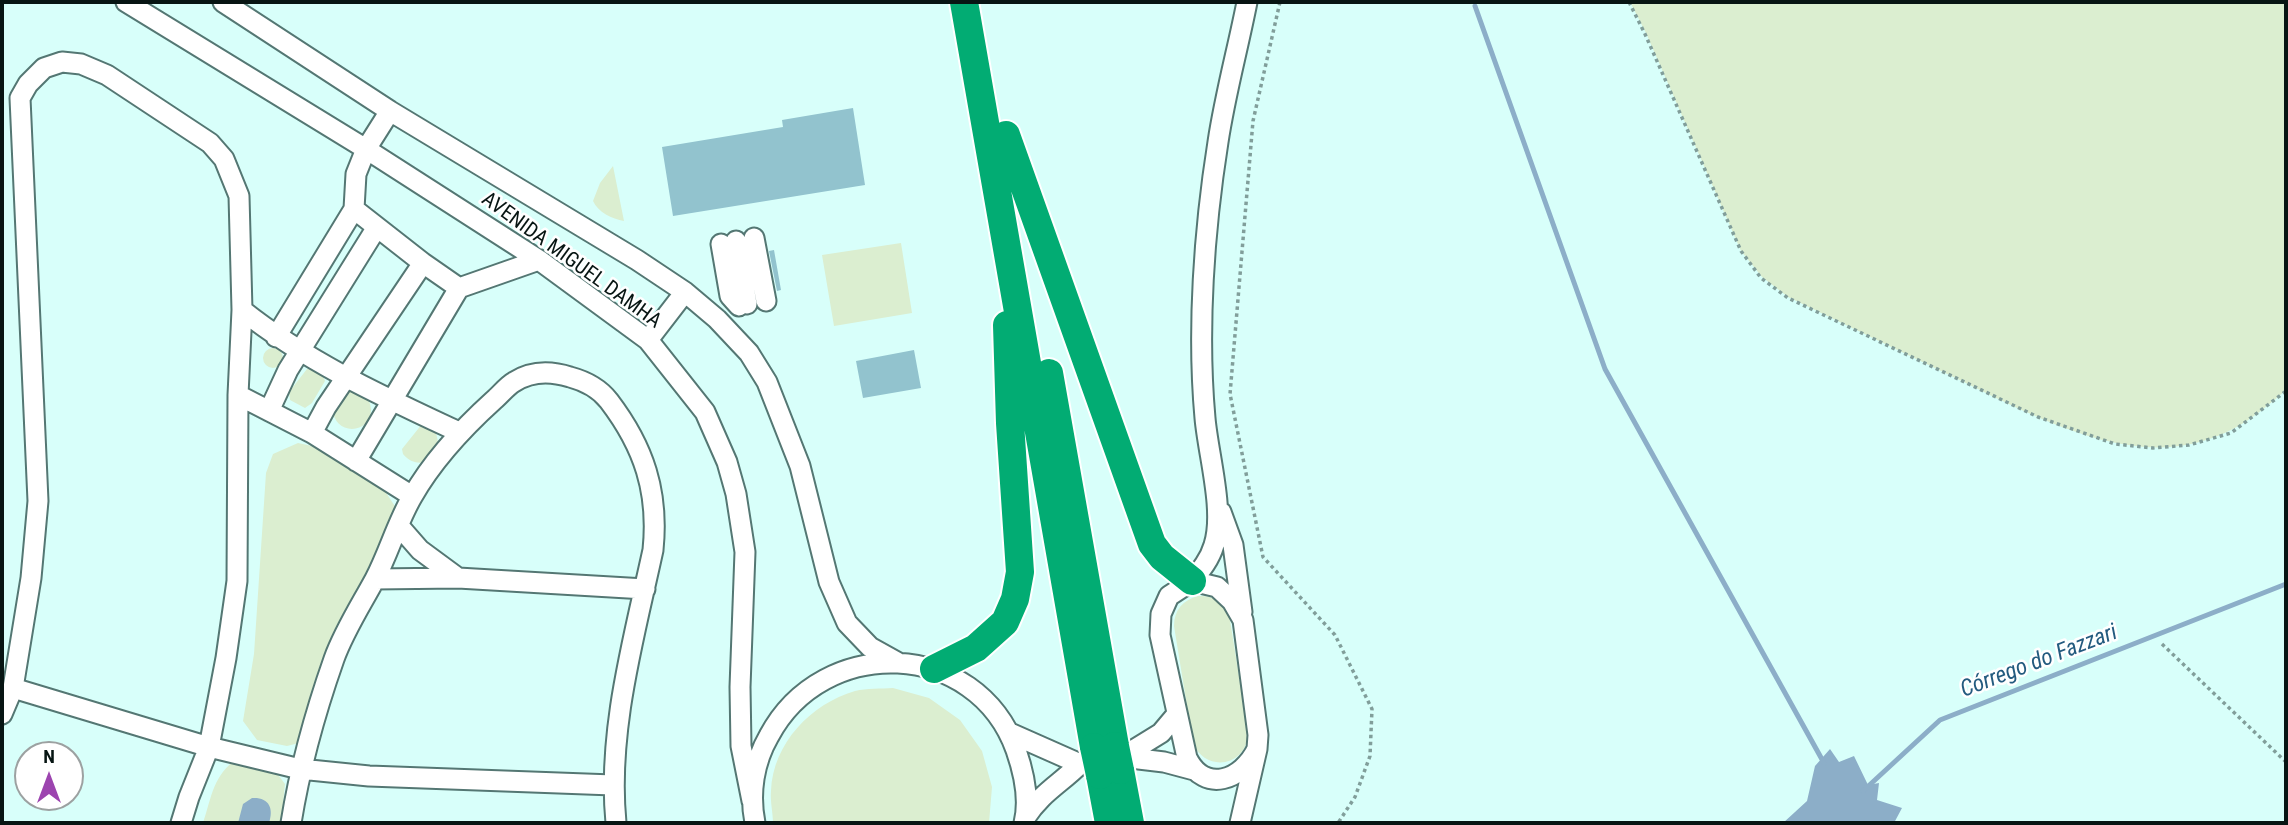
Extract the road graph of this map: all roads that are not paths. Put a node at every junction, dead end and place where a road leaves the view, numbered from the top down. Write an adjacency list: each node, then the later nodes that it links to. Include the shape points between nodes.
1 (127, 2): 8 (street, AVENIDA MIGUEL DAMHA)
2 (223, 2): 6 (street, AVENIDA MIGUEL DAMHA)
3 (964, 2): 7 (highway)
4 (979, 2): 7 (highway)
5 (1247, 2): 28 (street, via 1218,142 1204,276 1205,418)
6 (390, 111): 8 (street); 15 (street, AVENIDA MIGUEL DAMHA)
7 (998, 136): 32 (highway, via 1152,544); 36 (highway, via 1020,572 1005,622 976,648); 43 (highway)
8 (366, 149): 9 (street, via 356,174); 12 (street, AVENIDA MIGUEL DAMHA)
9 (354, 209): 10 (street); 17 (street)
10 (377, 227): 13 (street); 19 (street)
11 (744, 240): 11 (street, via 757,302)
12 (539, 260): 14 (street); 18 (street, AVENIDA MIGUEL DAMHA)
13 (423, 263): 14 (street); 20 (street)
14 (459, 288): 22 (street)
15 (685, 292): 18 (street); 35 (street, AVENIDA MIGUEL DAMHA, via 749,353 767,382 800,466 829,582 847,623 870,647)
16 (242, 310): 17 (street); 21 (street); 37 (street, via 239,196 224,159 210,143 107,75 62,62 44,68 20,98 38,501)
17 (276, 337): 19 (street)
18 (648, 340): 47 (street, AVENIDA MIGUEL DAMHA, via 705,412 736,494 745,552 741,746)
19 (301, 352): 20 (street); 23 (street)
20 (347, 377): 22 (street); 25 (street)
21 (238, 395): 23 (street); 41 (street, via 237,580)
22 (390, 400): 24 (street); 26 (street)
23 (269, 411): 25 (street)
24 (459, 432): 27 (street); 33 (street, via 514,382 541,372 583,381 606,396 645,463 653,492 656,522)
25 (312, 433): 26 (street)
26 (356, 461): 27 (street)
27 (412, 496): 29 (street)
28 (1216, 498): 32 (street, via 1215,543); 34 (street, via 1233,545)
29 (399, 526): 30 (street, via 420,550); 31 (street)
30 (458, 578): 31 (street); 33 (street)
31 (375, 579): 44 (street, via 335,657)
32 (1192, 580): 34 (street, via 1217,587 1233,601); 39 (street, via 1169,596 1161,614 1160,635)
33 (645, 589): 46 (street, via 620,717)
34 (1242, 620): 42 (street)
35 (897, 662): 36 (street); 47 (street, via 862,664 829,676 801,695 777,720 761,750)
36 (934, 669): 40 (street, via 967,685)
37 (13, 688): 38 (street); 41 (street)
38 (2, 714)
39 (1177, 714): 43 (street, via 1161,733); 45 (street)
40 (1010, 733): 43 (street); 48 (street, via 1024,773)
41 (209, 747): 44 (street); 49 (street)
42 (1257, 750): 45 (street, via 1242,771 1230,777 1216,779); 55 (street)
43 (1105, 760): 45 (street, via 1164,762); 48 (street, via 1051,787); 53 (highway); 54 (highway)
44 (300, 769): 46 (street); 50 (street)
45 (1194, 771)
46 (613, 785): 51 (street)
47 (752, 800): 52 (street)
48 (1025, 821)
49 (181, 823)
50 (291, 823)
51 (616, 823)
52 (755, 823)
53 (1109, 823)
54 (1130, 823)
55 (1240, 823)

